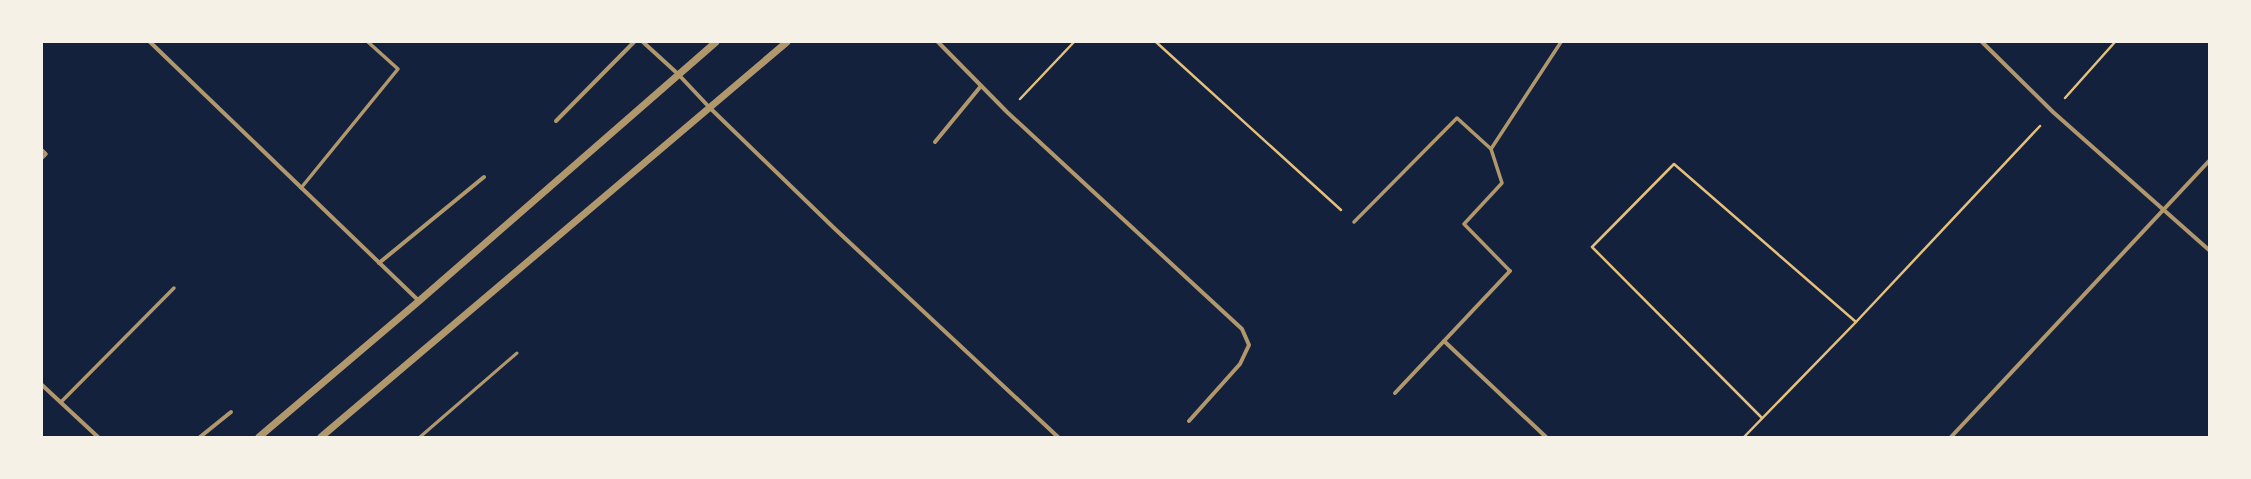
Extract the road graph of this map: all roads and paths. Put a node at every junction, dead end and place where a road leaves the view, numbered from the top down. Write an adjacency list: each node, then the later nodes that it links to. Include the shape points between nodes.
1 (150, 42): 13 (street)
2 (368, 42): 26 (street, via 398,69)
3 (634, 42): 19 (street)
4 (643, 42): 14 (street)
5 (716, 42): 14 (street)
6 (787, 42): 16 (street)
7 (938, 42): 15 (street)
8 (1074, 42): 17 (path)
9 (1156, 42): 28 (path)
10 (1561, 42): 21 (street)
11 (1982, 42): 18 (street)
12 (2115, 42): 18 (path)
13 (155, 44): 26 (street)
14 (678, 74): 16 (street); 33 (street)
15 (981, 86): 17 (street); 20 (street)
16 (710, 108): 47 (street); 48 (street, via 834,228)
17 (1007, 112): 42 (street, via 1242,329 1249,345 1240,364)
18 (2053, 112): 27 (street); 34 (path)
19 (556, 121)
20 (934, 142)
21 (1492, 149): 28 (street, via 1457,118); 31 (street, via 1502,183 1464,224)
22 (42, 150): 23 (street, via 46,154)
23 (42, 158)
24 (2209, 161): 27 (street)
25 (484, 177): 30 (street)
26 (301, 188): 30 (street)
27 (2163, 209): 29 (street); 51 (street)
28 (1354, 222)
29 (2209, 250)
30 (379, 263): 33 (street)
31 (1510, 271): 35 (street)
32 (174, 288): 39 (street)
33 (419, 301): 46 (street)
34 (1856, 322): 41 (path); 41 (path, via 1674,164 1592,247)
35 (1444, 341): 38 (street); 49 (street)
36 (517, 353): 43 (lane)
37 (42, 385): 39 (street)
38 (1395, 392)
39 (61, 402): 44 (street)
40 (231, 412): 45 (street)
41 (1762, 418): 50 (path)
42 (1189, 421)
43 (423, 436)
44 (98, 437)
45 (200, 437)
46 (259, 437)
47 (321, 437)
48 (1058, 437)
49 (1546, 437)
50 (1744, 437)
51 (1951, 437)

